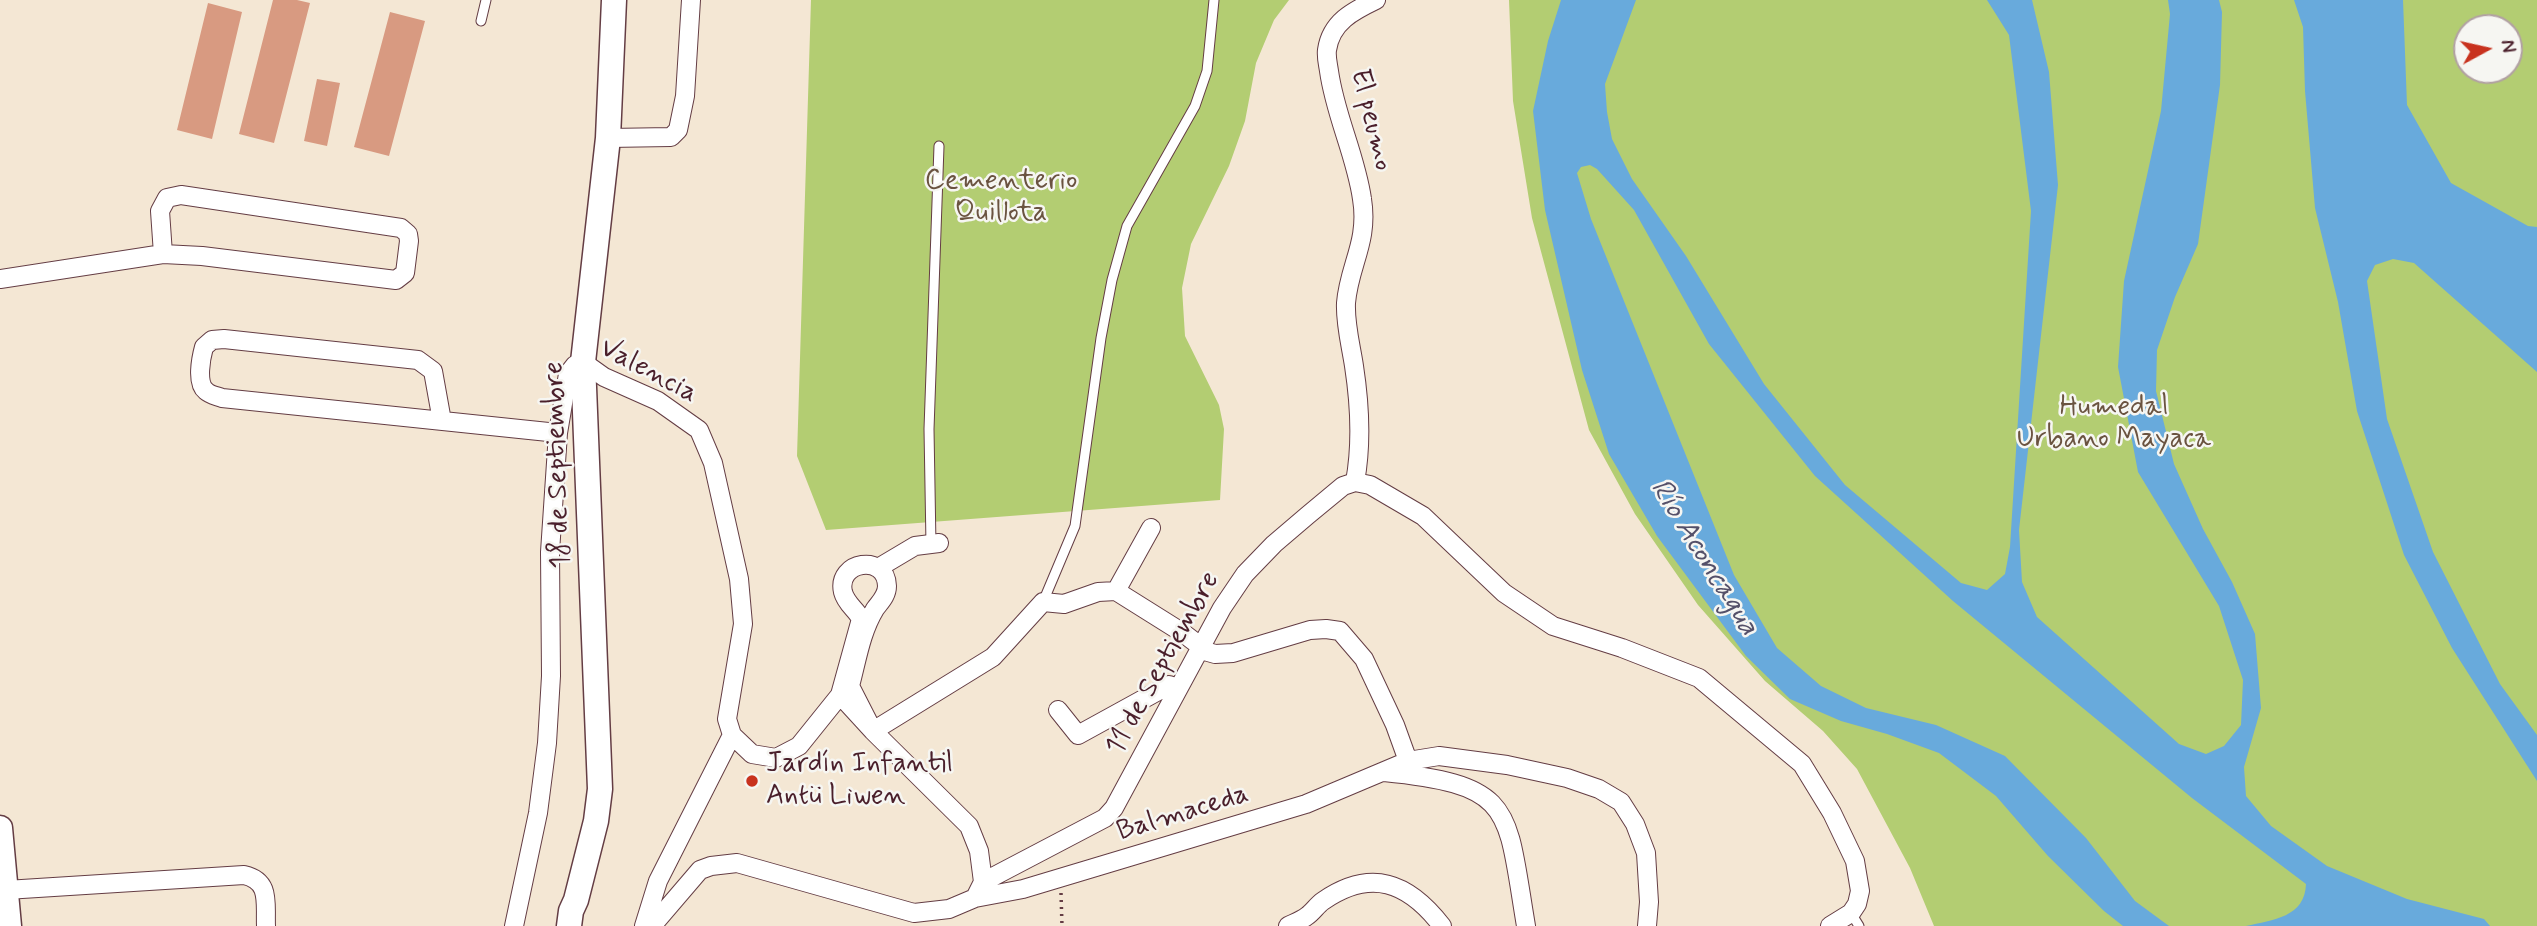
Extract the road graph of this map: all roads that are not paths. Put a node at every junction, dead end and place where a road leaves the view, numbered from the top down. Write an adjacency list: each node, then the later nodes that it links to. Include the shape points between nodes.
1 (486, 0): 6 (lane)
2 (614, 0): 7 (street, 18 de Septiembre)
3 (691, 0): 7 (street, via 685,96 678,130 671,137)
4 (1214, 0): 19 (lane, via 1207,71 1195,106 1127,226 1101,338 1075,526)
5 (1376, 0): 14 (street, El peumo, via 1340,22 1326,52 1338,116 1362,198 1363,236 1346,303 1359,422)
6 (481, 21)
7 (608, 138): 11 (street, 18 de Septiembre)
8 (939, 146): 16 (lane, via 929,429)
9 (163, 254): 9 (street, via 391,280 405,273 410,241 401,228 181,195 167,198 160,211); 10 (street)
10 (0, 279)
11 (583, 362): 13 (street, Valencia, via 568,373); 25 (street, Valencia, via 604,377 658,401 699,430 713,463 739,579 743,624 727,719); 32 (street, 18 de Septiembre, via 600,789 576,900)
12 (442, 421): 12 (street, via 433,371 418,360 224,339 204,347 202,386 222,398); 13 (street)
13 (558, 433): 35 (street, Valencia, via 550,552 547,743 538,813)
14 (1355, 482): 20 (street, 11 de Septiembre, via 1343,486 1308,515 1245,574); 31 (street, via 1370,485 1423,516 1504,593 1553,626 1699,678 1802,764 1855,861 1860,891)
15 (1151, 528): 18 (street)
16 (935, 544): 17 (street, via 915,546)
17 (878, 568): 22 (street, via 855,566 843,581 847,603 861,619); 24 (street, via 887,586 866,628 850,686)
18 (1116, 591): 19 (street, via 1064,604); 20 (street)
19 (1043, 601): 24 (street, via 993,657)
20 (1202, 649): 21 (street, 11 de Septiembre); 26 (street, via 1225,654 1310,630 1340,631 1364,659)
21 (1178, 688): 23 (street, via 1169,685 1079,735); 30 (street, 11 de Septiembre, via 1105,818)
22 (840, 695): 24 (street); 25 (street, via 799,746 776,758 752,754)
23 (1058, 710)
24 (873, 732): 30 (street, via 969,826 979,851)
25 (732, 735): 36 (street, via 658,881)
26 (1408, 761): 27 (street, Balmaceda); 41 (street, Balmaceda, via 1439,755 1507,765 1567,778 1621,802 1646,853)
27 (1384, 772): 30 (street, Balmaceda, via 1306,804 1023,889); 40 (street, via 1458,784 1493,803 1514,844)
28 (0, 828): 29 (street)
29 (6, 890): 33 (street); 34 (street, via 244,875 256,877 262,884)
30 (979, 890): 37 (street, Balmaceda, via 949,909 914,913 737,863 721,864 700,870)
31 (1855, 919): 42 (street)
32 (565, 921)
33 (9, 926)
34 (266, 926)
35 (514, 926)
36 (644, 926)
37 (652, 926)
38 (1288, 926): 39 (street, via 1355,883 1380,882 1400,889)
39 (1442, 926)
40 (1527, 926)
41 (1647, 926)
42 (1830, 926)

